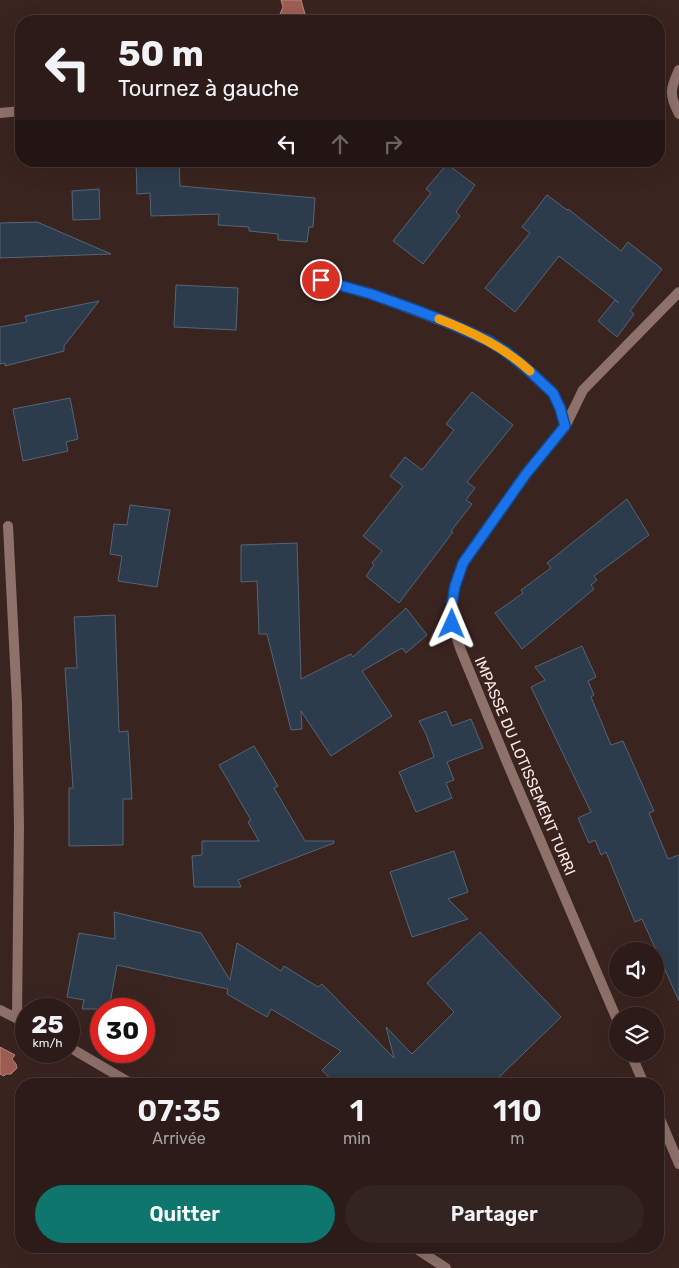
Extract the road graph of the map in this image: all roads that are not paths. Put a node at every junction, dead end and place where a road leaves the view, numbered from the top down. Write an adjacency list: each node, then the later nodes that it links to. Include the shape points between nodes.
1 (679, 70): 4 (street, via 672,85 672,94)
2 (15, 111): 3 (street)
3 (0, 113)
4 (679, 114)
5 (321, 280): 7 (street, via 371,294 489,341 525,367 553,393)
6 (679, 292): 7 (street, IMPASSE DU LOTISSEMENT TURRI, via 582,390)
7 (565, 426): 10 (street, IMPASSE DU LOTISSEMENT TURRI, via 526,474 463,563 455,586 452,624)
8 (8, 526): 9 (street, via 17,704)
9 (22, 998)
10 (612, 1007)
11 (0, 1010): 12 (street)
12 (15, 1017)
13 (80, 1053): 15 (street)
14 (634, 1062): 16 (street)
15 (122, 1078)
16 (641, 1078)
17 (664, 1128): 18 (street)
18 (679, 1164)
19 (423, 1253): 20 (street)
20 (446, 1268)

